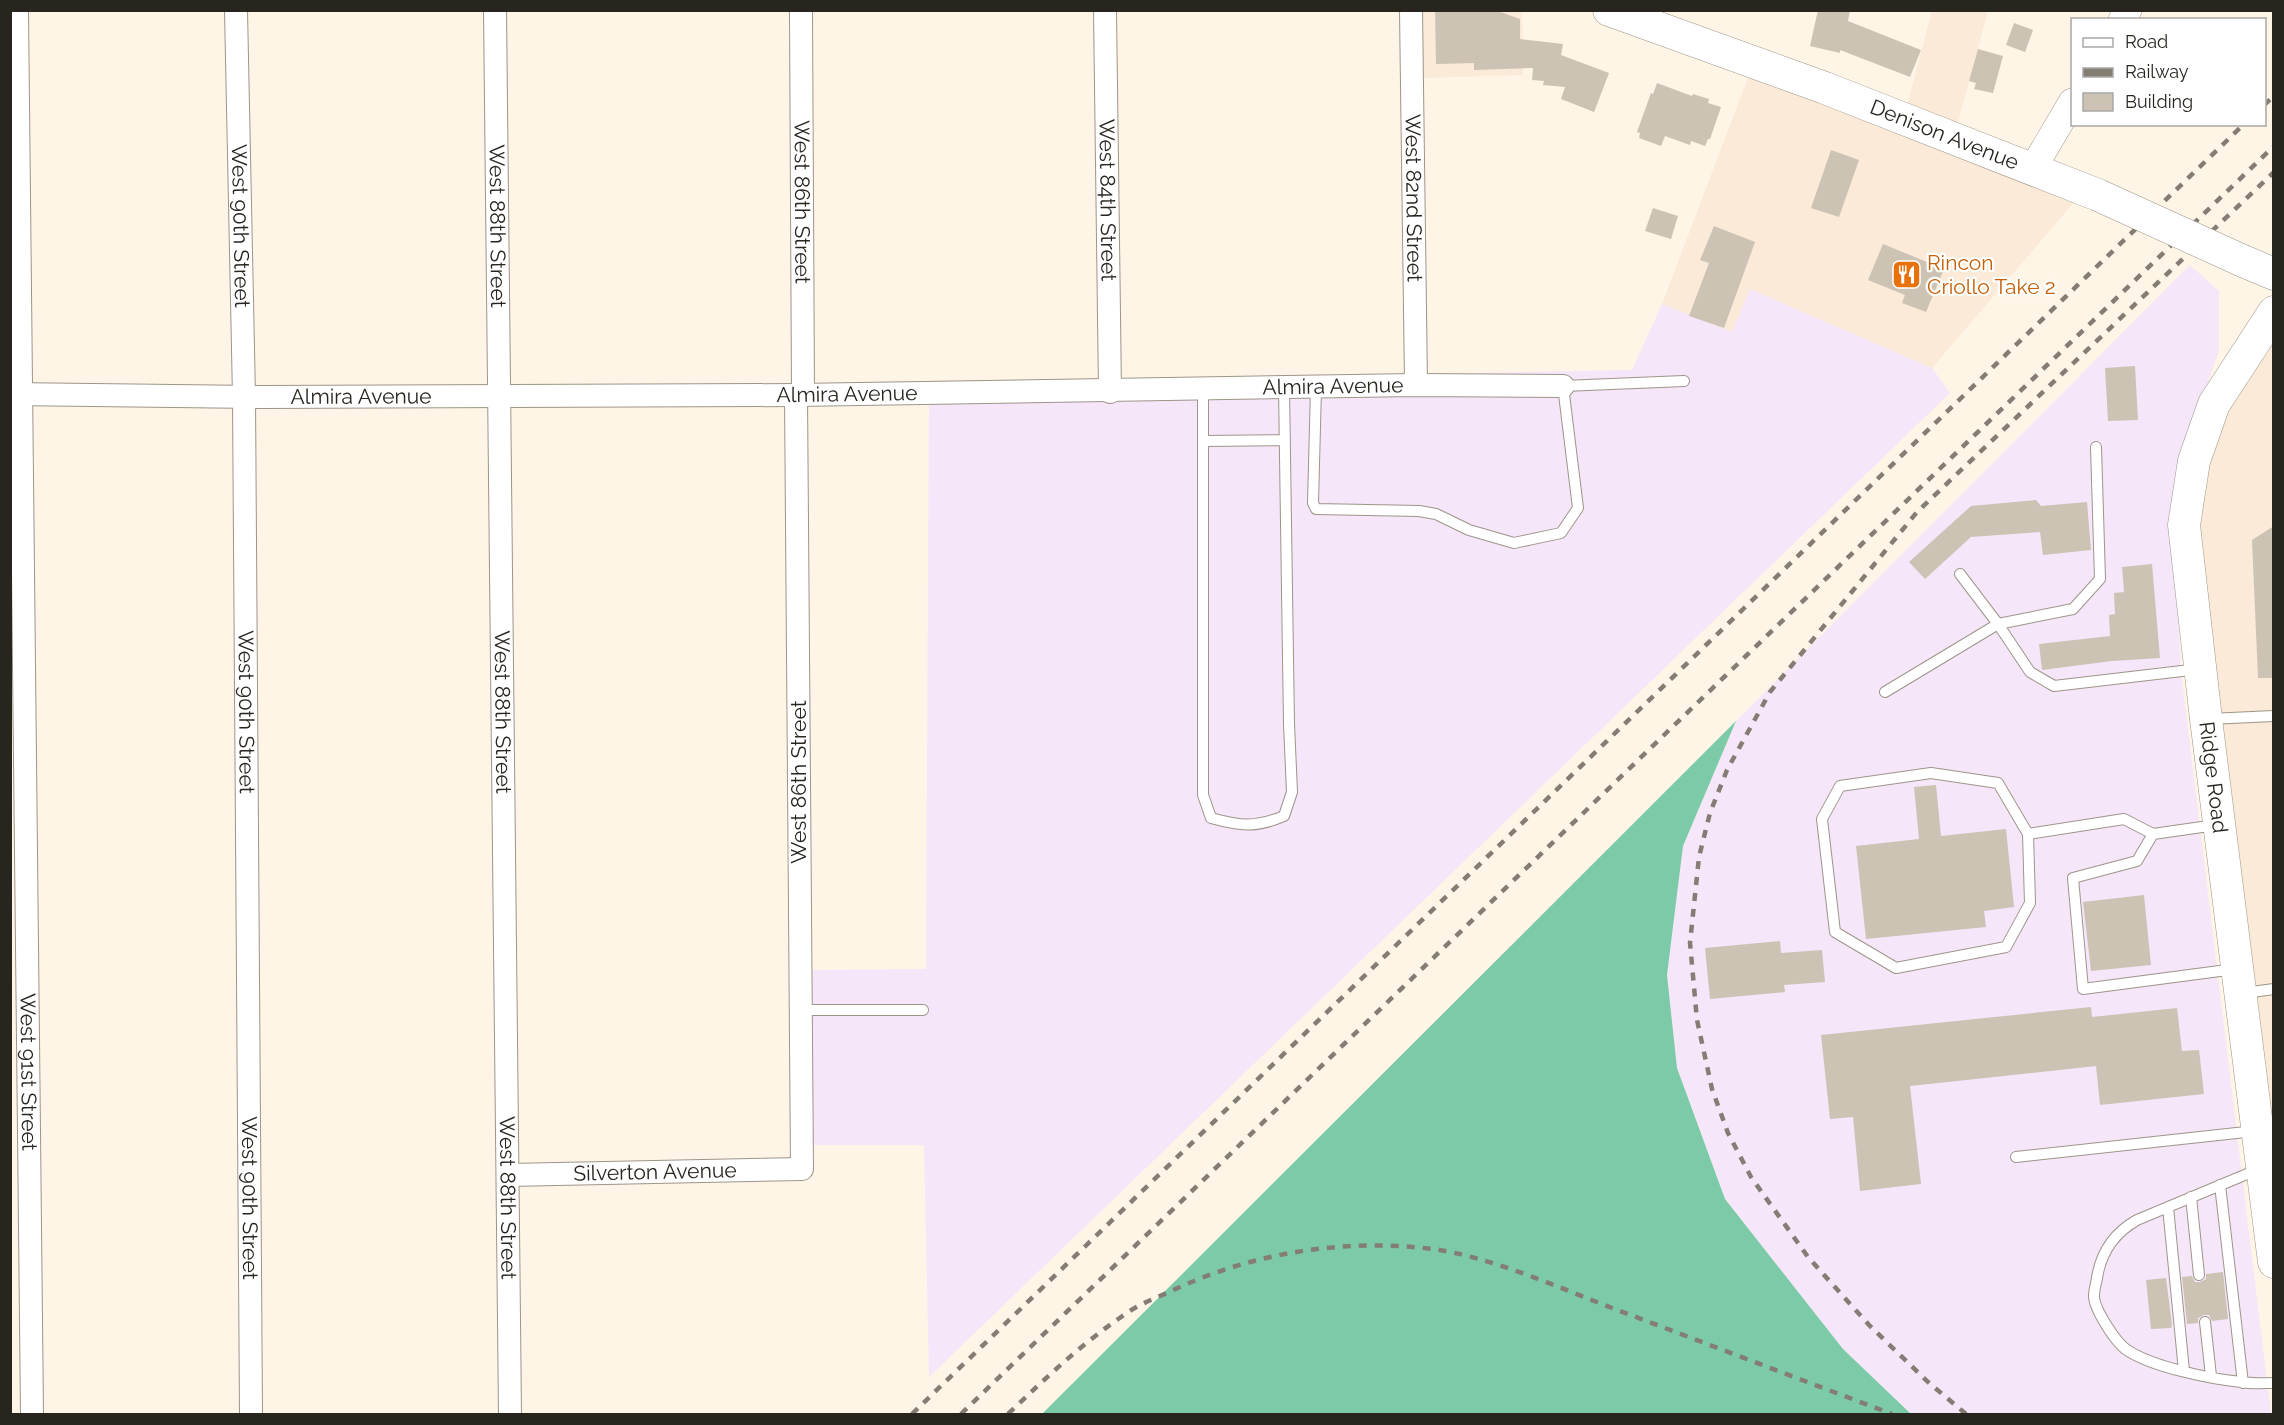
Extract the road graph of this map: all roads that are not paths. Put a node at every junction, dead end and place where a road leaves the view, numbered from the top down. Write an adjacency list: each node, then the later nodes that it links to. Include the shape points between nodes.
1 (17, 10): 19 (street, West 91st Street)
2 (236, 10): 22 (street, West 90th Street)
3 (495, 10): 21 (street, West 88th Street)
4 (801, 10): 20 (street, West 86th Street)
5 (1105, 10): 18 (street, West 84th Street)
6 (1411, 10): 13 (street, West 82nd Street)
7 (1609, 10): 9 (main road, Denison Avenue, via 1825,88)
8 (2071, 105): 9 (street)
9 (2031, 170): 10 (main road, Denison Avenue, bridge, via 2098,195)
10 (2274, 274)
11 (2274, 312): 28 (main road, Ridge Road, via 2214,404 2194,460 2184,525)
12 (1684, 381): 14 (lane, Almira Avenue)
13 (1416, 386): 14 (street, Almira Avenue); 16 (street, Almira Avenue)
14 (1563, 386): 16 (lane, via 1578,508 1561,533 1514,543 1419,511 1316,509)
15 (1284, 388): 16 (street, Almira Avenue); 17 (street, Almira Avenue); 23 (lane)
16 (1316, 388)
17 (1203, 390): 18 (street, Almira Avenue); 24 (lane)
18 (1110, 392): 20 (street, Almira Avenue)
19 (16, 394): 22 (street, Almira Avenue); 54 (street, West 91st Street)
20 (800, 395): 21 (street, Almira Avenue); 37 (street, West 86th Street)
21 (500, 396): 22 (street, Almira Avenue); 43 (street, West 88th Street)
22 (244, 397): 55 (street, West 90th Street)
23 (1285, 440): 24 (lane); 24 (lane, via 1292,792 1284,816 1264,824 1234,825 1211,818 1203,795)
24 (1204, 441)
25 (2096, 447): 27 (lane, via 2100,579 2073,609)
26 (1960, 573): 27 (lane)
27 (1998, 624): 28 (lane, via 2030,672 2054,686); 29 (lane)
28 (2200, 669): 31 (main road, Ridge Road)
29 (1885, 692)
30 (2274, 716): 31 (lane)
31 (2205, 719): 32 (main road, Ridge Road)
32 (2219, 825): 34 (lane); 35 (main road, Ridge Road)
33 (2028, 834): 33 (lane, via 2030,903 2006,947 1896,968 1835,932 1822,819 1840,786 1931,773 1998,783); 34 (lane, via 2124,819)
34 (2153, 834): 35 (lane, via 2137,861 2073,878 2083,989)
35 (2239, 981): 36 (lane); 39 (main road, Ridge Road)
36 (2274, 989)
37 (801, 1010): 38 (lane); 42 (street, West 86th Street)
38 (923, 1010)
39 (2258, 1130): 40 (lane); 41 (main road, Ridge Road)
40 (2016, 1157)
41 (2262, 1167): 44 (lane); 47 (main road, Ridge Road)
42 (802, 1169): 43 (street, Silverton Avenue)
43 (508, 1175): 56 (street, West 88th Street)
44 (2220, 1185): 45 (lane); 52 (lane)
45 (2191, 1197): 46 (lane); 48 (lane)
46 (2168, 1207): 50 (lane); 50 (lane, via 2129,1224 2113,1238 2098,1270 2094,1296 2096,1308 2126,1350)
47 (2274, 1262)
48 (2199, 1275)
49 (2205, 1322): 51 (lane)
50 (2184, 1371): 51 (lane)
51 (2211, 1376): 52 (lane)
52 (2242, 1383): 53 (lane)
53 (2274, 1383)
54 (32, 1414)
55 (251, 1414)
56 (510, 1414)

